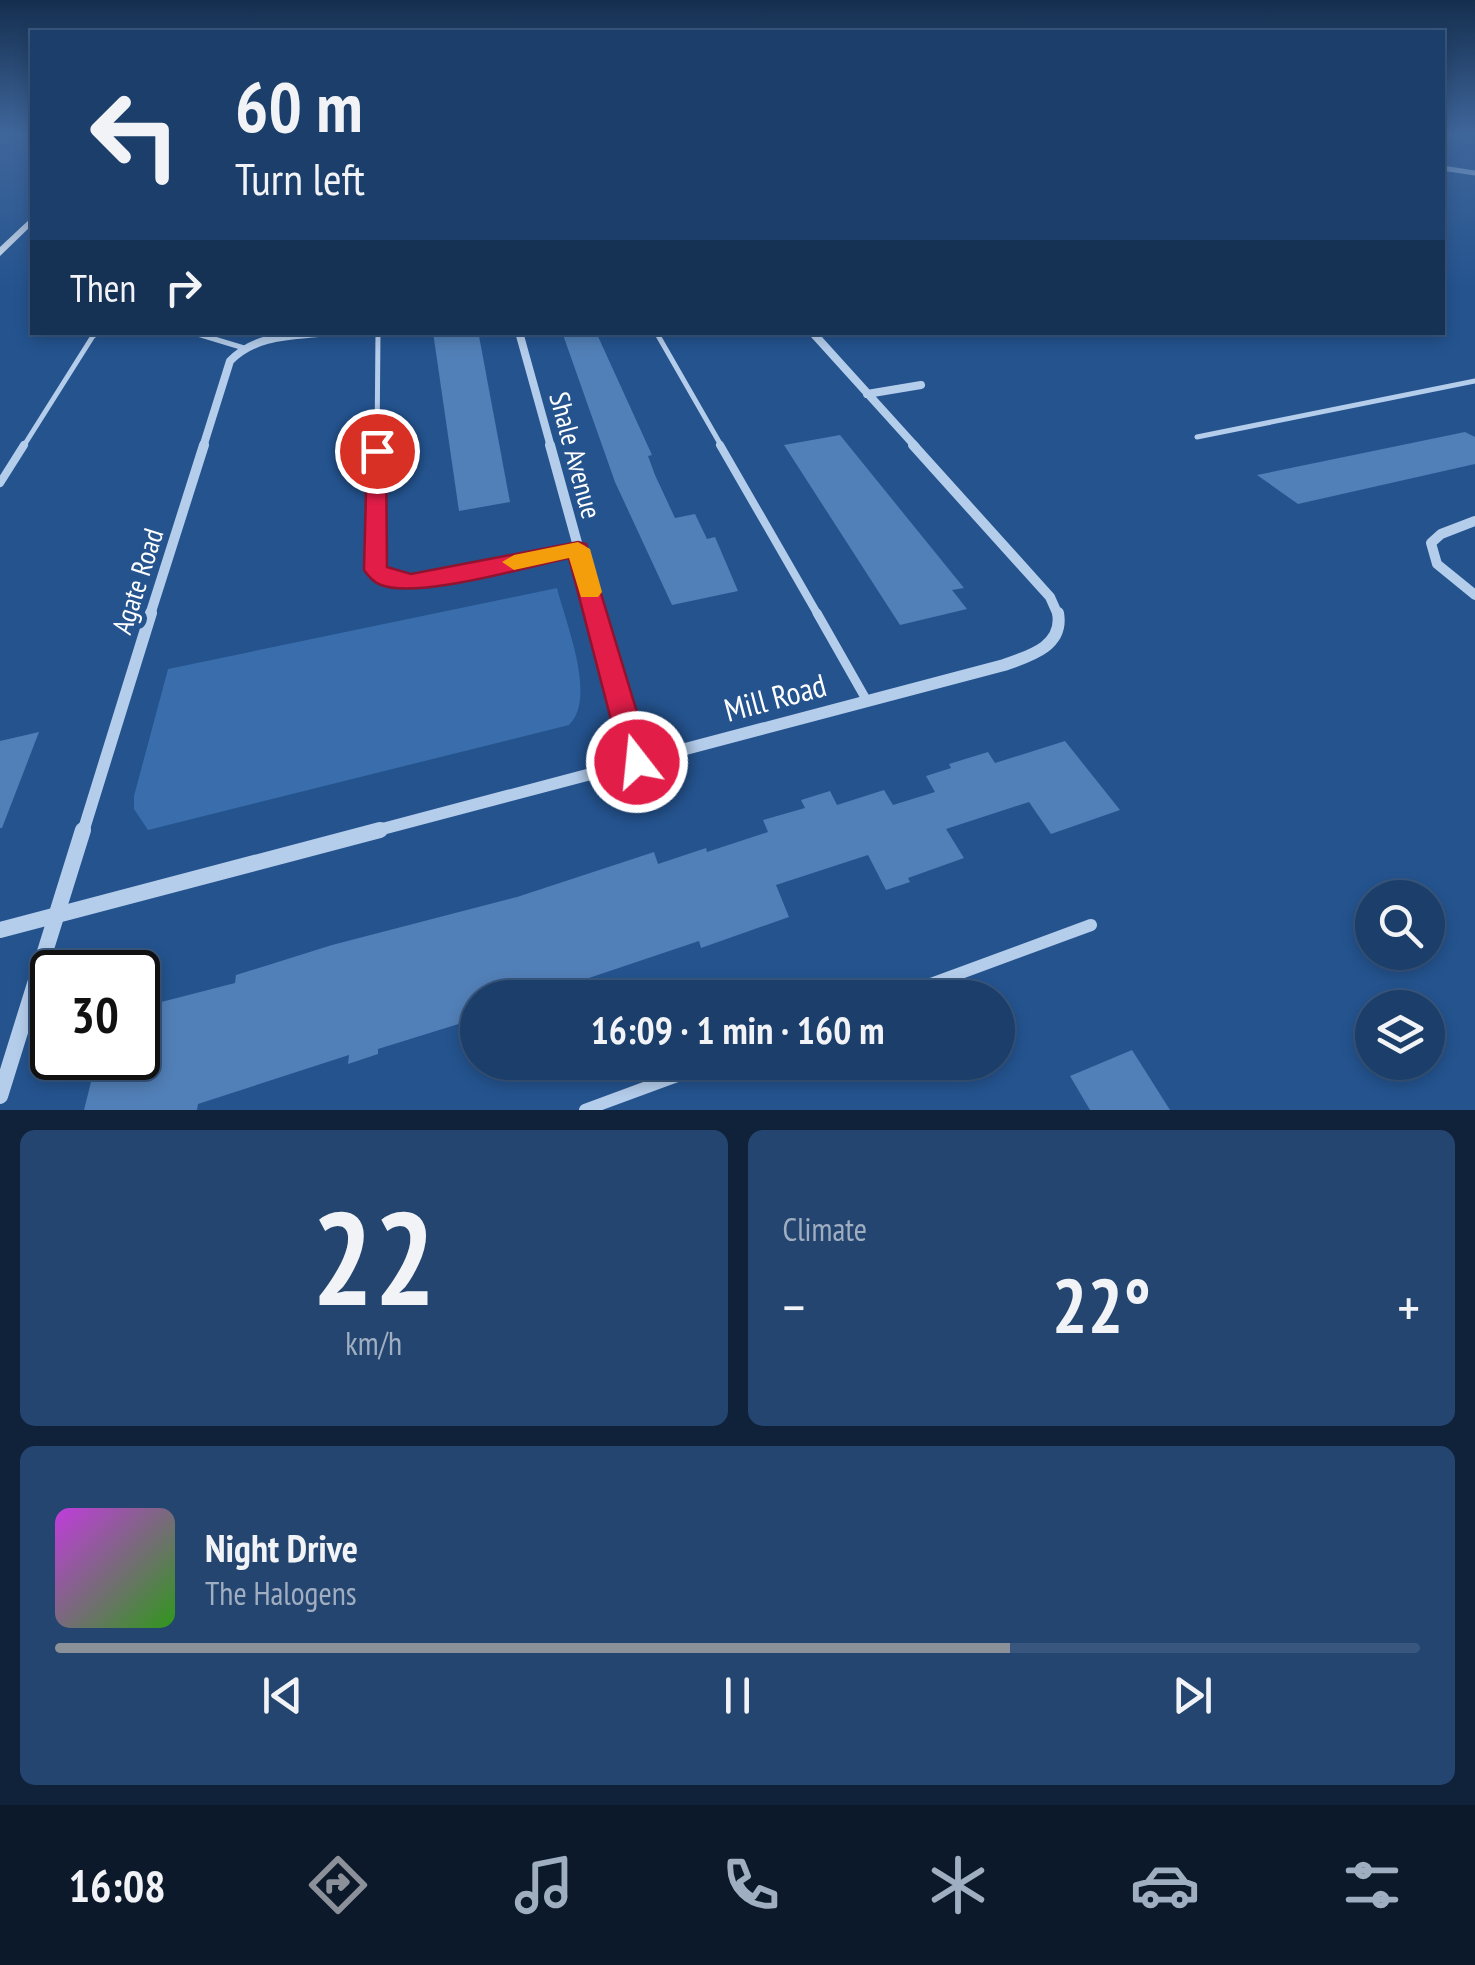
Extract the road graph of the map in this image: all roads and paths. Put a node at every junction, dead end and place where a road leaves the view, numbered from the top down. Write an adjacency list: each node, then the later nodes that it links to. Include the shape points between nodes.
1 (30, 222): 2 (street)
2 (0, 253)
3 (95, 335): 15 (lane)
4 (201, 335): 10 (lane)
5 (312, 335): 10 (street)
6 (378, 335): 17 (lane, via 375,570 385,579 411,582)
7 (520, 335): 17 (street, Shale Avenue)
8 (658, 335): 19 (lane)
9 (815, 335): 13 (street, Mill Road)
10 (244, 348): 21 (street, Agate Road, via 230,361)
11 (1475, 381): 14 (lane)
12 (921, 385): 13 (street)
13 (868, 394): 19 (street, Mill Road, via 1060,613 1060,628 1034,654)
14 (1198, 436)
15 (0, 483)
16 (1475, 521): 18 (street, via 1432,543 1437,564)
17 (578, 549): 20 (street, Shale Avenue)
18 (1475, 595)
19 (866, 701): 20 (street, Mill Road)
20 (637, 762): 21 (street, Mill Road)
21 (56, 916): 23 (street, Mill Road); 26 (street, Agate Road)
22 (1091, 926): 24 (lane)
23 (0, 930)
24 (942, 980)
25 (666, 1080): 27 (lane)
26 (0, 1096)
27 (584, 1110)

